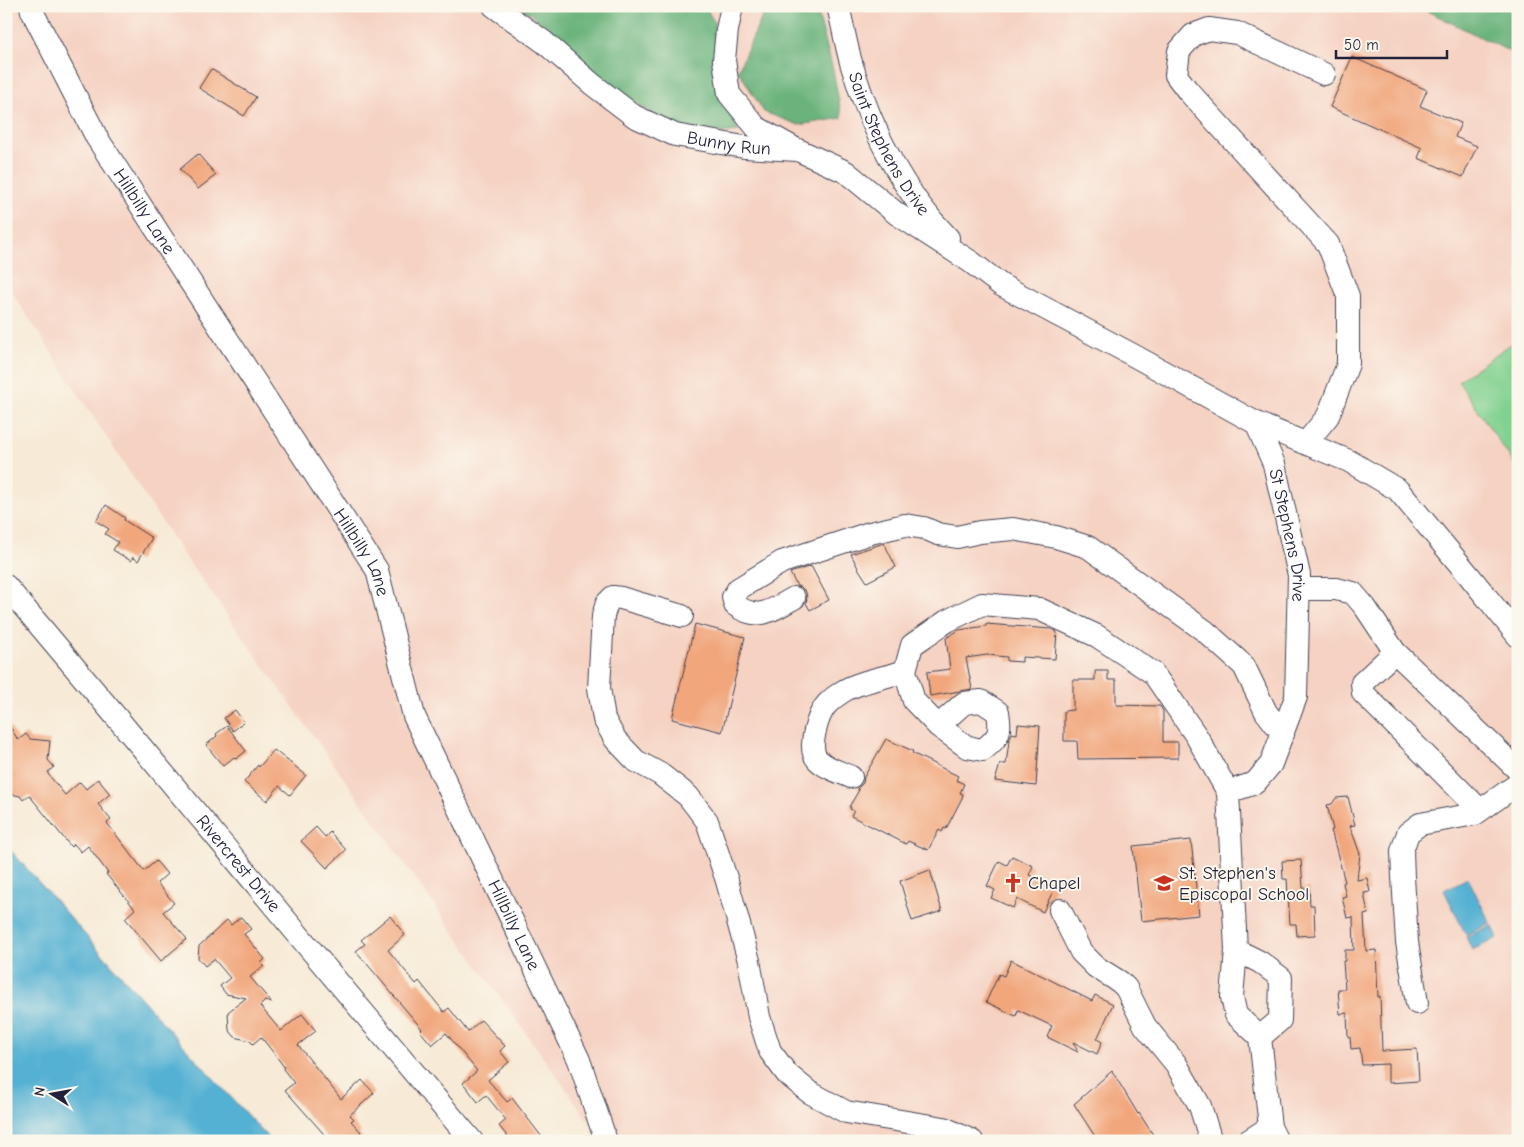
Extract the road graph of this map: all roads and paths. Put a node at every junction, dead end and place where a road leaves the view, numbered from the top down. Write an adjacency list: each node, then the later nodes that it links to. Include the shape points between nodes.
1 (32, 6): 32 (street, Hillbilly Lane, via 97,138 377,570 414,716 579,1060)
2 (494, 6): 8 (street, Bunny Run, via 544,42 634,116 675,135 744,147)
3 (717, 6): 6 (street)
4 (732, 6): 6 (street)
5 (838, 6): 9 (street, Saint Stephens Drive, via 852,66 879,138 936,226)
6 (727, 30): 8 (street, via 724,60 730,94 756,127)
7 (1324, 74): 11 (street, via 1237,33 1209,29 1193,35 1179,51 1176,75 1328,244 1348,296 1348,364 1328,416)
8 (798, 150): 9 (street, Bunny Run, via 846,172 897,214)
9 (971, 262): 10 (street, via 1001,285)
10 (1256, 423): 11 (street); 13 (street, St Stephens Drive, via 1274,464 1299,575)
11 (1306, 443): 16 (street, via 1349,461 1398,490)
12 (6, 586): 31 (street, Rivercrest Drive)
13 (1299, 589): 17 (street, via 1336,589 1353,593); 20 (street, St Stephens Drive, via 1296,697)
14 (794, 598): 20 (street, via 759,614 743,611 735,605 733,597 738,589 782,562 905,525 957,537 1013,529 1056,537 1088,546 1204,631 1244,666 1266,712)
15 (682, 616): 33 (street, via 621,598 613,597 607,603 603,616 599,688 604,719 615,739 636,761 660,774 688,796 707,821 727,881 749,961 759,1017 770,1050 786,1074 809,1092 846,1112 944,1128)
16 (1518, 636)
17 (1395, 652): 21 (street); 25 (street, via 1362,683 1363,692)
18 (905, 671): 19 (street, via 914,701); 22 (street, via 843,691 827,704 819,719 813,742 815,758); 24 (street, via 912,645 947,621 982,604 1039,609 1097,636 1153,673 1197,738)
19 (938, 726)
20 (1283, 734): 24 (street, St Stephens Drive, via 1271,764 1254,783)
21 (1518, 770)
22 (851, 776)
23 (1518, 784): 25 (street)
24 (1228, 792): 27 (street)
25 (1480, 810): 28 (street, via 1475,814 1420,824 1408,833 1402,851 1407,942)
26 (1060, 910): 34 (street, via 1081,952 1126,988 1145,1026 1176,1064 1200,1106)
27 (1236, 950): 29 (street, via 1232,997 1236,1015); 29 (street, via 1260,962 1280,978 1280,1020)
28 (1417, 1004)
29 (1260, 1037): 30 (street)
30 (1273, 1134): 35 (street)
31 (472, 1141)
32 (606, 1141)
33 (972, 1141)
34 (1211, 1141)
35 (1248, 1141)

